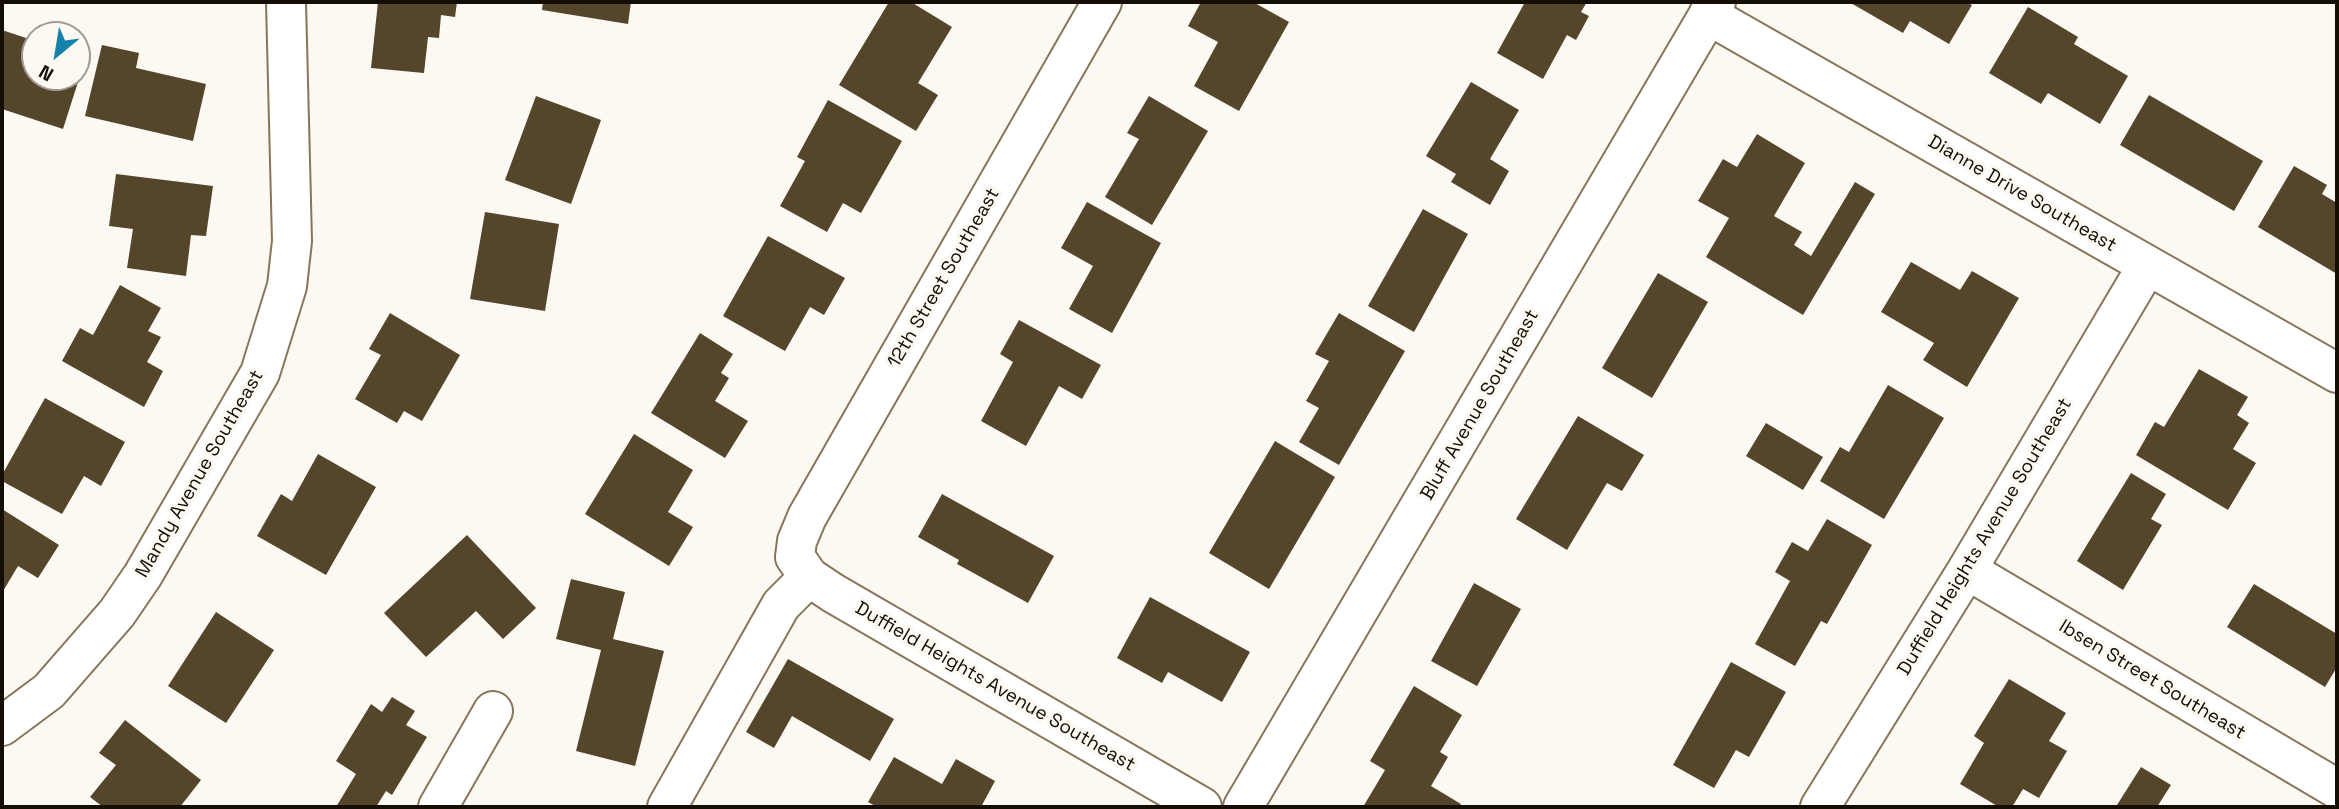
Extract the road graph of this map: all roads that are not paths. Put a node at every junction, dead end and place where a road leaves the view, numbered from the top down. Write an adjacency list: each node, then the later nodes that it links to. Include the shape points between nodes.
1 (286, 2): 9 (street, Mandy Avenue Southeast, via 292,240 287,286 260,373 117,613 49,691)
2 (1102, 2): 6 (street, 12th Street Southeast, via 807,517 797,541)
3 (1712, 8): 4 (street, Dianne Drive Southeast); 14 (street, Bluff Avenue Southeast)
4 (2147, 266): 5 (street, Dianne Drive Southeast); 7 (street, Duffield Heights Avenue Southeast)
5 (2337, 373)
6 (802, 567): 12 (street); 13 (street, Duffield Heights Avenue Southeast, via 832,593)
7 (1967, 570): 10 (street, Ibsen Street Southeast); 15 (street, Duffield Heights Avenue Southeast)
8 (493, 711): 11 (street)
9 (2, 726)
10 (2337, 789)
11 (438, 807)
12 (667, 807)
13 (1202, 807)
14 (1243, 807)
15 (1820, 807)

